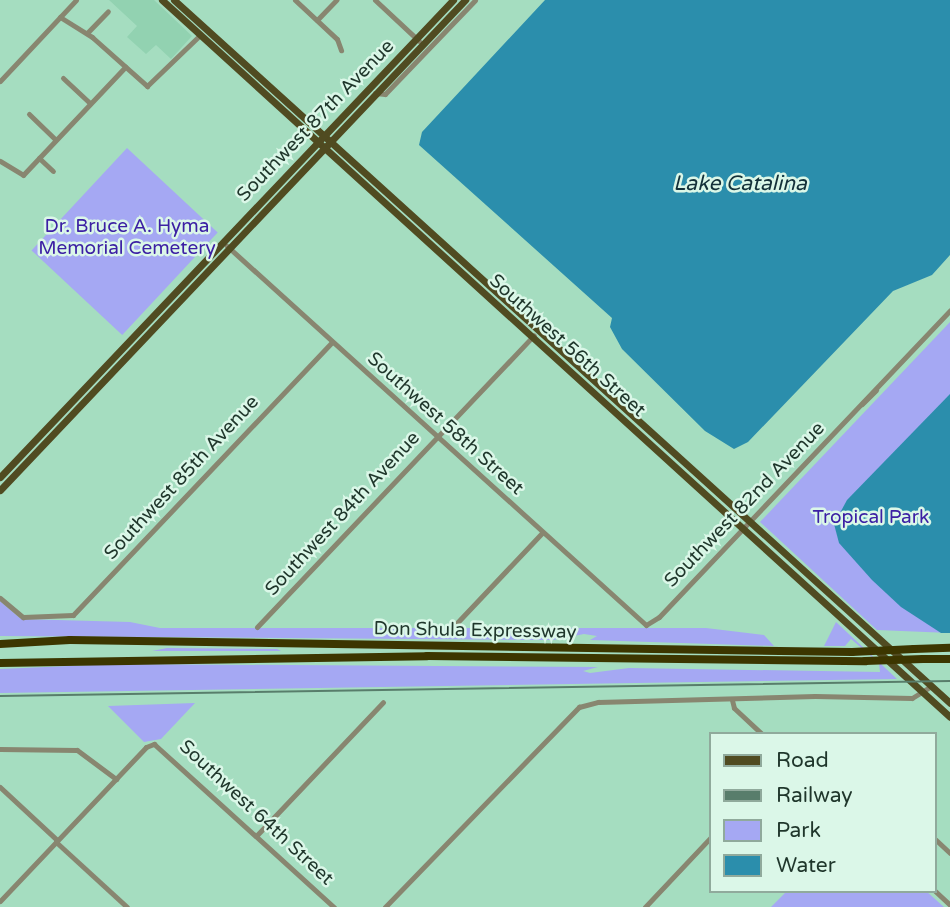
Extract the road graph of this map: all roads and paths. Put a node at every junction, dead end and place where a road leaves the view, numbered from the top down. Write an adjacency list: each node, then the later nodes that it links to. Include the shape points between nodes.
1 (76, 0): 10 (street)
2 (295, 0): 11 (street)
3 (336, 0): 11 (street)
4 (375, 0): 14 (street)
5 (453, 0): 14 (main road, Southwest 87th Avenue)
6 (465, 0): 14 (main road, Southwest 87th Avenue)
7 (475, 0): 20 (street, Southwest 87th Avenue, via 386,94)
8 (169, 1): 13 (main road, Southwest 56th Street); 23 (main road, Southwest 56th Street)
9 (108, 11): 12 (street)
10 (60, 17): 12 (street); 19 (street)
11 (317, 20): 15 (street, via 337,39)
12 (87, 33): 16 (street)
13 (200, 35): 16 (street, via 147,86); 25 (main road, Southwest 56th Street)
14 (420, 42): 18 (main road, Southwest 87th Avenue); 20 (main road, Southwest 87th Avenue)
15 (341, 50)
16 (125, 67): 21 (street)
17 (63, 78): 21 (street)
18 (376, 80): 20 (main road); 23 (main road, Southwest 87th Avenue)
19 (0, 81)
20 (375, 93): 23 (main road, Southwest 87th Avenue)
21 (90, 103): 24 (street)
22 (29, 114): 24 (street)
23 (325, 139): 25 (main road, Southwest 87th Avenue); 30 (main road, Southwest 56th Street)
24 (56, 140): 26 (street)
25 (318, 146): 29 (main road, Southwest 87th Avenue); 30 (main road, Southwest 56th Street)
26 (39, 158): 27 (street, via 20,175); 28 (street)
27 (0, 161)
28 (53, 171)
29 (225, 245): 33 (street, Southwest 58th Street); 35 (main road, Southwest 87th Avenue)
30 (448, 255): 32 (main road, Southwest 56th Street)
31 (950, 310): 36 (street, Southwest 82nd Avenue)
32 (535, 333): 34 (street, Southwest 84th Avenue); 36 (main road, Southwest 56th Street)
33 (332, 342): 34 (street, Southwest 58th Street); 38 (street, Southwest 85th Avenue, via 77,612 66,618 20,615)
34 (437, 438): 37 (street, Southwest 58th Street); 40 (street, Southwest 84th Avenue)
35 (2, 482)
36 (747, 524): 39 (street, Southwest 82nd Avenue); 46 (main road, Southwest 56th Street); 47 (main road, Southwest 56th Street)
37 (542, 533): 39 (street, Southwest 58th Street); 41 (street)
38 (0, 598)
39 (649, 625)
40 (257, 627)
41 (453, 627)
42 (0, 644): 43 (highway, Don Shula Expressway, bridge, via 70,640 852,652)
43 (950, 648)
44 (950, 659): 45 (highway, Don Shula Expressway, bridge, via 427,656)
45 (0, 663)
46 (931, 686): 47 (street); 50 (main road, Southwest 56th Street)
47 (923, 694): 48 (street); 51 (main road, Southwest 56th Street)
48 (732, 700): 52 (street, via 734,708); 66 (street, via 598,702 579,707)
49 (383, 702): 56 (street)
50 (950, 704)
51 (950, 717)
52 (760, 732)
53 (0, 749): 54 (street, via 78,750)
54 (116, 779): 56 (street, Southwest 64th Street, via 154,744); 59 (street)
55 (0, 787): 59 (street)
56 (257, 835): 65 (street, Southwest 64th Street)
57 (936, 839): 60 (street)
58 (708, 840): 67 (street)
59 (56, 841): 62 (street); 64 (street)
60 (950, 853)
61 (936, 892): 63 (street)
62 (0, 901)
63 (950, 905)
64 (127, 907)
65 (334, 907)
66 (385, 907)
67 (645, 907)

